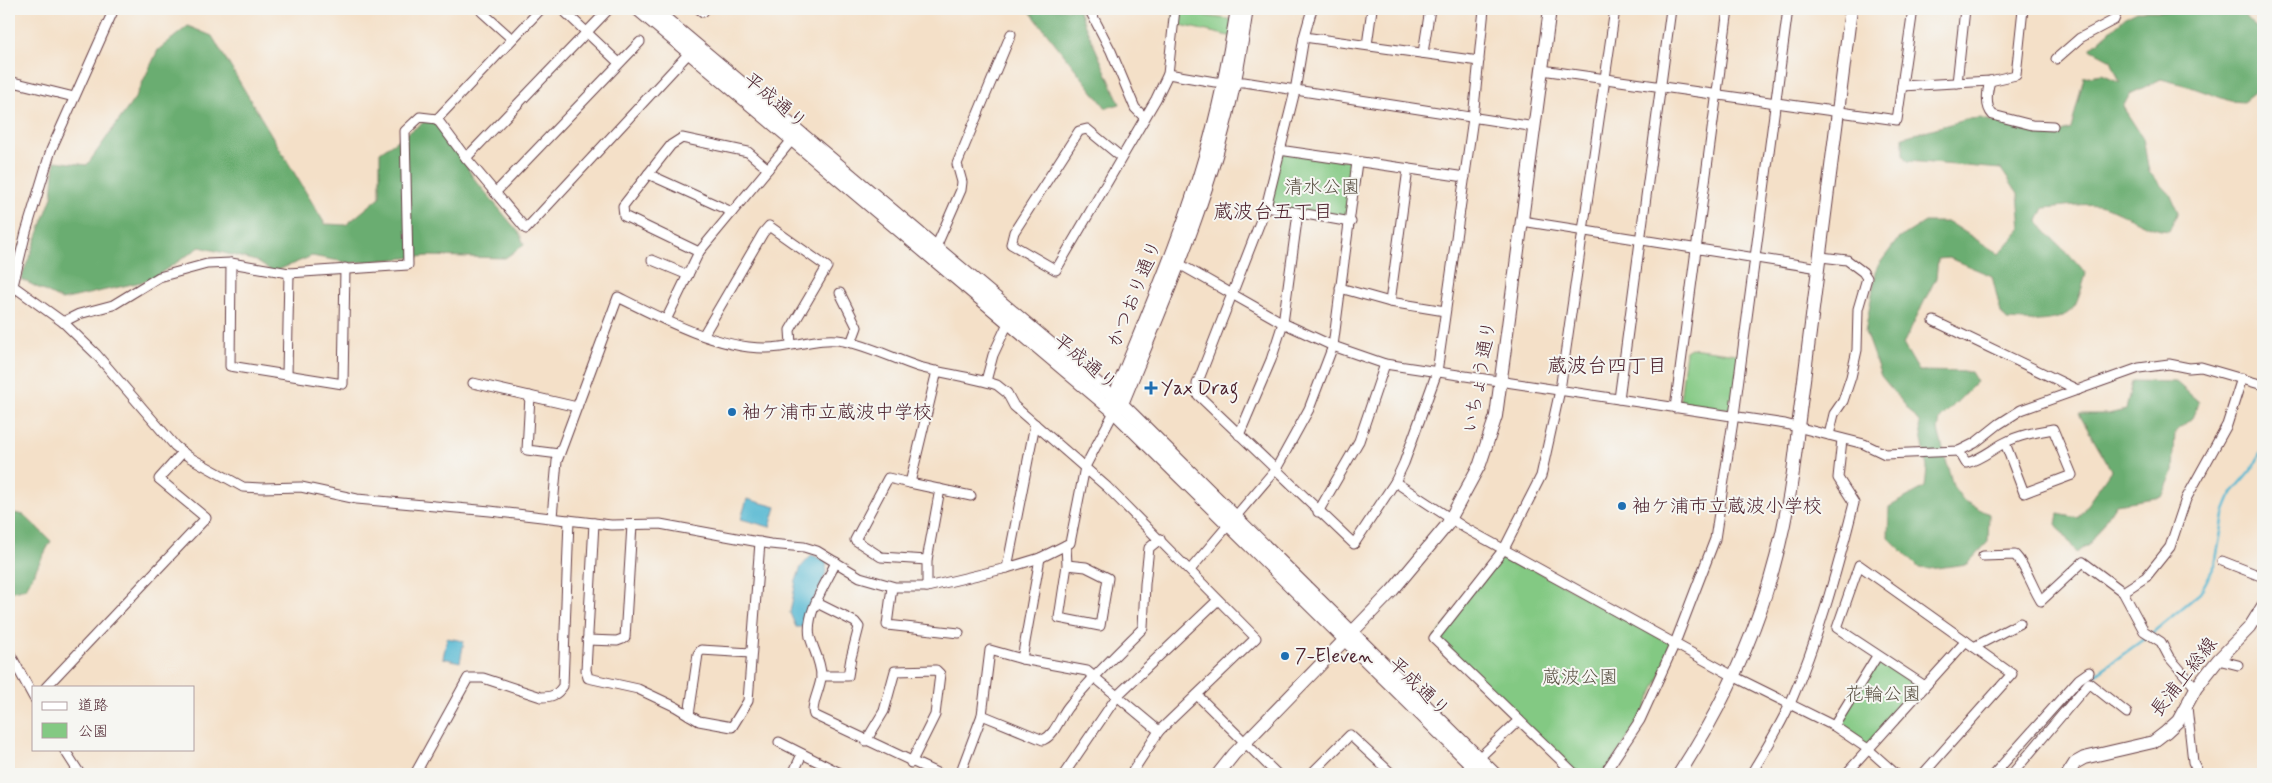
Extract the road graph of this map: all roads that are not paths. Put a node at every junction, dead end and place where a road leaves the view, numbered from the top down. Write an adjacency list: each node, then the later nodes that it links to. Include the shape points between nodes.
1 (114, 9): 50 (street)
2 (484, 9): 31 (street, via 482,12)
3 (541, 9): 31 (street)
4 (562, 9): 28 (street)
5 (609, 9): 28 (street)
6 (637, 9): 34 (street, 平成通り)
7 (654, 9): 75 (street, 平成通り)
8 (699, 9): 9 (street, via 702,12)
9 (705, 9)
10 (1089, 9): 53 (street, via 1135,108)
11 (1174, 9): 40 (street)
12 (1237, 9): 44 (street, かつおり通り)
13 (1247, 9): 44 (street, かつおり通り)
14 (1312, 9): 30 (street)
15 (1372, 9): 33 (street)
16 (1430, 9): 35 (street)
17 (1484, 9): 37 (street)
18 (1550, 9): 39 (street, いちょう通り)
19 (1615, 9): 41 (street)
20 (1671, 9): 47 (street)
21 (1728, 9): 49 (street)
22 (1788, 9): 51 (street)
23 (1851, 9): 52 (street)
24 (1912, 9): 46 (street)
25 (1966, 9): 45 (street)
26 (2022, 9): 43 (street, via 2016,76)
27 (2118, 9): 36 (street, via 2114,20 2080,38)
28 (586, 32): 38 (street); 61 (street)
29 (1011, 34): 75 (street, via 956,164 961,190)
30 (1304, 37): 33 (street); 48 (street)
31 (512, 39): 55 (street)
32 (640, 42): 38 (street)
33 (1367, 45): 35 (street)
34 (690, 53): 58 (street, 平成通り); 67 (street, via 526,229)
35 (1423, 53): 37 (street)
36 (2056, 59)
37 (1479, 61): 54 (street)
38 (619, 63): 67 (street)
39 (1542, 70): 41 (street); 57 (street, いちょう通り)
40 (1168, 74): 44 (street); 53 (street)
41 (1605, 79): 47 (street); 73 (street)
42 (9, 81): 50 (street)
43 (1990, 81): 45 (street); 56 (street, via 1987,90 1993,116)
44 (1230, 82): 48 (street); 80 (street, かつおり通り, via 1216,151)
45 (1957, 83): 46 (street)
46 (1902, 86): 52 (street, via 1898,120)
47 (1661, 87): 49 (street); 74 (street)
48 (1295, 91): 54 (street); 59 (street)
49 (1717, 93): 51 (street); 76 (street)
50 (74, 97): 86 (street, via 51,150)
51 (1775, 101): 52 (street); 78 (street)
52 (1839, 111): 81 (street)
53 (1144, 117): 60 (street)
54 (1474, 118): 57 (street); 66 (street)
55 (436, 119): 61 (street); 83 (street, via 420,117 405,131 408,265)
56 (2053, 126)
57 (1535, 127): 71 (street, いちょう通り)
58 (792, 140): 63 (street); 96 (street, 平成通り)
59 (1279, 150): 62 (street); 68 (street)
60 (1121, 157): 60 (street, via 1056,270 1012,244 1014,232 1079,131 1088,129)
61 (466, 158): 67 (street)
62 (1357, 162): 64 (street); 72 (street)
63 (768, 169): 65 (street, via 748,152 682,138 671,145); 69 (street)
64 (1408, 169): 66 (street); 91 (street)
65 (648, 174): 69 (street); 77 (street, via 623,206 624,216)
66 (1465, 177): 92 (street)
67 (495, 193)
68 (1266, 207): 70 (street); 89 (street)
69 (732, 212): 77 (street)
70 (1298, 213): 72 (street); 97 (street)
71 (1522, 221): 73 (street); 108 (street, いちょう通り)
72 (1351, 222): 87 (street)
73 (1583, 230): 74 (street); 111 (street)
74 (1641, 239): 76 (street); 114 (street)
75 (936, 247): 115 (street, 平成通り)
76 (1697, 248): 78 (street); 117 (street)
77 (699, 252): 85 (street)
78 (1756, 259): 81 (street); 118 (street)
79 (652, 260): 85 (street)
80 (1175, 261): 89 (street); 115 (street, かつおり通り)
81 (1820, 262): 120 (street); 122 (street, via 1846,260 1867,278 1858,310 1857,350 1852,377 1834,414)
82 (231, 263): 84 (street); 95 (street, via 207,264 159,277 112,305); 105 (street, via 230,366)
83 (345, 268): 84 (street); 105 (street, via 342,384)
84 (289, 273): 105 (street)
85 (688, 275): 93 (street)
86 (13, 286): 90 (street); 95 (street)
87 (1340, 288): 91 (street); 101 (street)
88 (840, 293): 99 (street, via 857,327)
89 (1231, 294): 97 (street); 121 (street, via 1196,390)
90 (9, 302)
91 (1390, 302): 92 (street)
92 (1446, 312): 104 (street)
93 (666, 320): 98 (street); 116 (street, via 618,297)
94 (1934, 321): 112 (street)
95 (63, 322): 126 (street, via 96,354)
96 (1008, 322): 107 (street, via 992,355); 115 (street, 平成通り)
97 (1283, 323): 101 (street); 121 (street)
98 (704, 334): 100 (street, via 752,348); 100 (street, via 769,226 827,267 790,330)
99 (851, 343): 100 (street, via 824,340); 103 (street)
100 (791, 344)
101 (1333, 346): 102 (street); 129 (street, via 1309,409)
102 (1385, 364): 104 (street); 134 (street, via 1359,441)
103 (937, 371): 107 (street); 131 (street)
104 (1437, 372): 108 (street); 130 (street)
105 (287, 375)
106 (2242, 378): 110 (street); 112 (street, via 2201,367 2169,364 2139,368); 156 (street, via 2227,426 2186,498 2170,547 2146,577)
107 (986, 381): 119 (street, via 1007,393 1014,406)
108 (1500, 381): 111 (street); 136 (street, いちょう通り, via 1496,416 1487,446)
109 (473, 383): 113 (street)
110 (2263, 385)
111 (1560, 390): 114 (street); 144 (street, via 1541,476)
112 (2078, 390): 125 (street, via 2021,410)
113 (530, 396): 116 (street); 127 (street, via 527,450)
114 (1620, 399): 117 (street)
115 (1117, 404): 128 (street); 138 (street, 平成通り)
116 (577, 407): 127 (street)
117 (1675, 408): 118 (street)
118 (1734, 415): 120 (street); 165 (street, via 1715,539)
119 (1035, 424): 128 (street); 151 (street)
120 (1798, 427): 122 (street); 176 (street, via 1794,471 1779,550)
121 (1239, 435): 129 (street)
122 (1829, 436): 123 (street)
123 (1842, 439): 125 (street, via 1864,444 1884,454); 183 (street, via 1838,478 1854,503 1821,620)
124 (2005, 443): 124 (street, via 2033,432 2053,430 2072,475 2024,493); 125 (street, via 1966,463)
125 (1959, 451)
126 (183, 452): 135 (street, via 243,486 301,487 357,499); 177 (street, via 158,479 206,518)
127 (559, 454): 135 (street)
128 (1085, 467): 141 (street); 143 (street, via 1070,543)
129 (1276, 469): 134 (street); 138 (street)
130 (1395, 482): 134 (street, via 1354,544); 136 (street)
131 (910, 483): 132 (street); 147 (street, via 888,478 855,540 881,557)
132 (940, 489): 133 (street); 147 (street)
133 (970, 496)
134 (1318, 512)
135 (552, 517): 137 (street)
136 (1451, 519): 144 (street); 162 (street, いちょう通り, via 1392,591)
137 (569, 520): 139 (street); 201 (street, via 563,686 559,693 540,697 484,678 468,678)
138 (1232, 521): 152 (street); 162 (street, 平成通り)
139 (594, 523): 140 (street); 163 (street)
140 (632, 525): 142 (street, via 660,524); 163 (street, via 625,638 617,641)
141 (1160, 539): 152 (street); 175 (street, via 1149,548 1144,628)
142 (760, 542): 149 (street, via 817,550); 168 (street)
143 (1066, 545): 146 (street); 150 (street)
144 (1504, 549): 165 (street); 188 (street, via 1434,638)
145 (1983, 556): 156 (street, via 2015,555 2041,601 2083,562)
146 (1040, 558): 151 (street); 170 (street)
147 (927, 560): 155 (street)
148 (2222, 561): 153 (street)
149 (836, 562): 154 (street, via 860,577); 158 (street)
150 (1066, 565): 150 (street, via 1058,618 1100,626 1108,578 1086,567)
151 (1007, 568): 155 (street)
152 (1190, 570): 157 (street)
153 (2263, 577)
154 (892, 586): 155 (street); 161 (street, via 887,625)
155 (928, 587)
156 (2123, 592): 179 (street, via 2144,631 2161,642 2169,657)
157 (1218, 600): 181 (street); 182 (street, via 1256,638)
158 (817, 603): 174 (street, via 809,627); 174 (street, via 859,627 848,676)
159 (2263, 607): 171 (street, 長浦上総線, via 2250,627)
160 (2020, 623): 166 (street)
161 (959, 633)
162 (1347, 636): 193 (street, いちょう通り); 198 (street, 平成通り)
163 (587, 640): 186 (street, via 588,678 638,689)
164 (1966, 641): 166 (street); 169 (street, via 1860,565 1837,628); 178 (street)
165 (1675, 643): 176 (street); 214 (street, via 1640,720)
166 (1974, 647): 219 (street, via 2012,674)
167 (9, 652): 180 (street)
168 (751, 653): 186 (street, via 701,650); 186 (street, via 748,702 732,727 699,721)
169 (1877, 656): 178 (street); 189 (street)
170 (1022, 659): 175 (street, via 1082,669); 187 (street, via 990,650)
171 (2218, 660): 172 (street); 179 (street, 長浦上総線)
172 (2238, 665)
173 (2088, 672): 220 (street)
174 (821, 676): 191 (street, via 813,705 814,715)
175 (1094, 676): 181 (street); 187 (street, via 1061,717 1049,738 1043,740)
176 (1735, 677): 183 (street); 215 (street)
177 (47, 686)
178 (1925, 686): 195 (street)
179 (2196, 688): 184 (street, 長浦上総線)
180 (32, 694)
181 (1118, 695): 190 (street); 206 (street)
182 (1198, 695): 190 (street); 193 (street)
183 (1790, 704): 189 (street); 216 (street)
184 (2187, 707): 222 (street, 長浦上総線, via 2178,721 2153,742 2084,758 2075,763); 223 (street, via 2193,762)
185 (2127, 713): 221 (street, via 2089,683)
186 (689, 715)
187 (982, 715): 205 (street)
188 (1518, 720): 198 (street); 213 (street)
189 (1834, 726): 195 (street)
190 (1159, 731): 207 (street)
191 (866, 741): 197 (street); 197 (street, via 884,711 895,671 936,670 940,674 935,715)
192 (779, 742): 196 (street)
193 (1245, 743): 208 (street, いちょう通り); 209 (street)
194 (65, 750): 200 (street)
195 (1868, 750): 217 (street); 218 (street)
196 (802, 754): 202 (street); 203 (street)
197 (911, 763): 204 (street)
198 (1477, 766): 211 (street); 212 (street, 平成通り)
199 (1386, 772): 210 (street, via 1350,734)
200 (80, 774)
201 (415, 774)
202 (793, 774)
203 (840, 774)
204 (939, 774)
205 (960, 774)
206 (1064, 774)
207 (1132, 774)
208 (1218, 774)
209 (1277, 774)
210 (1311, 774)
211 (1462, 774)
212 (1495, 774)
213 (1575, 774)
214 (1604, 774)
215 (1679, 774)
216 (1752, 774)
217 (1846, 774)
218 (1896, 774)
219 (1923, 774)
220 (1994, 774)
221 (2012, 774)
222 (2068, 774)
223 (2198, 774)

